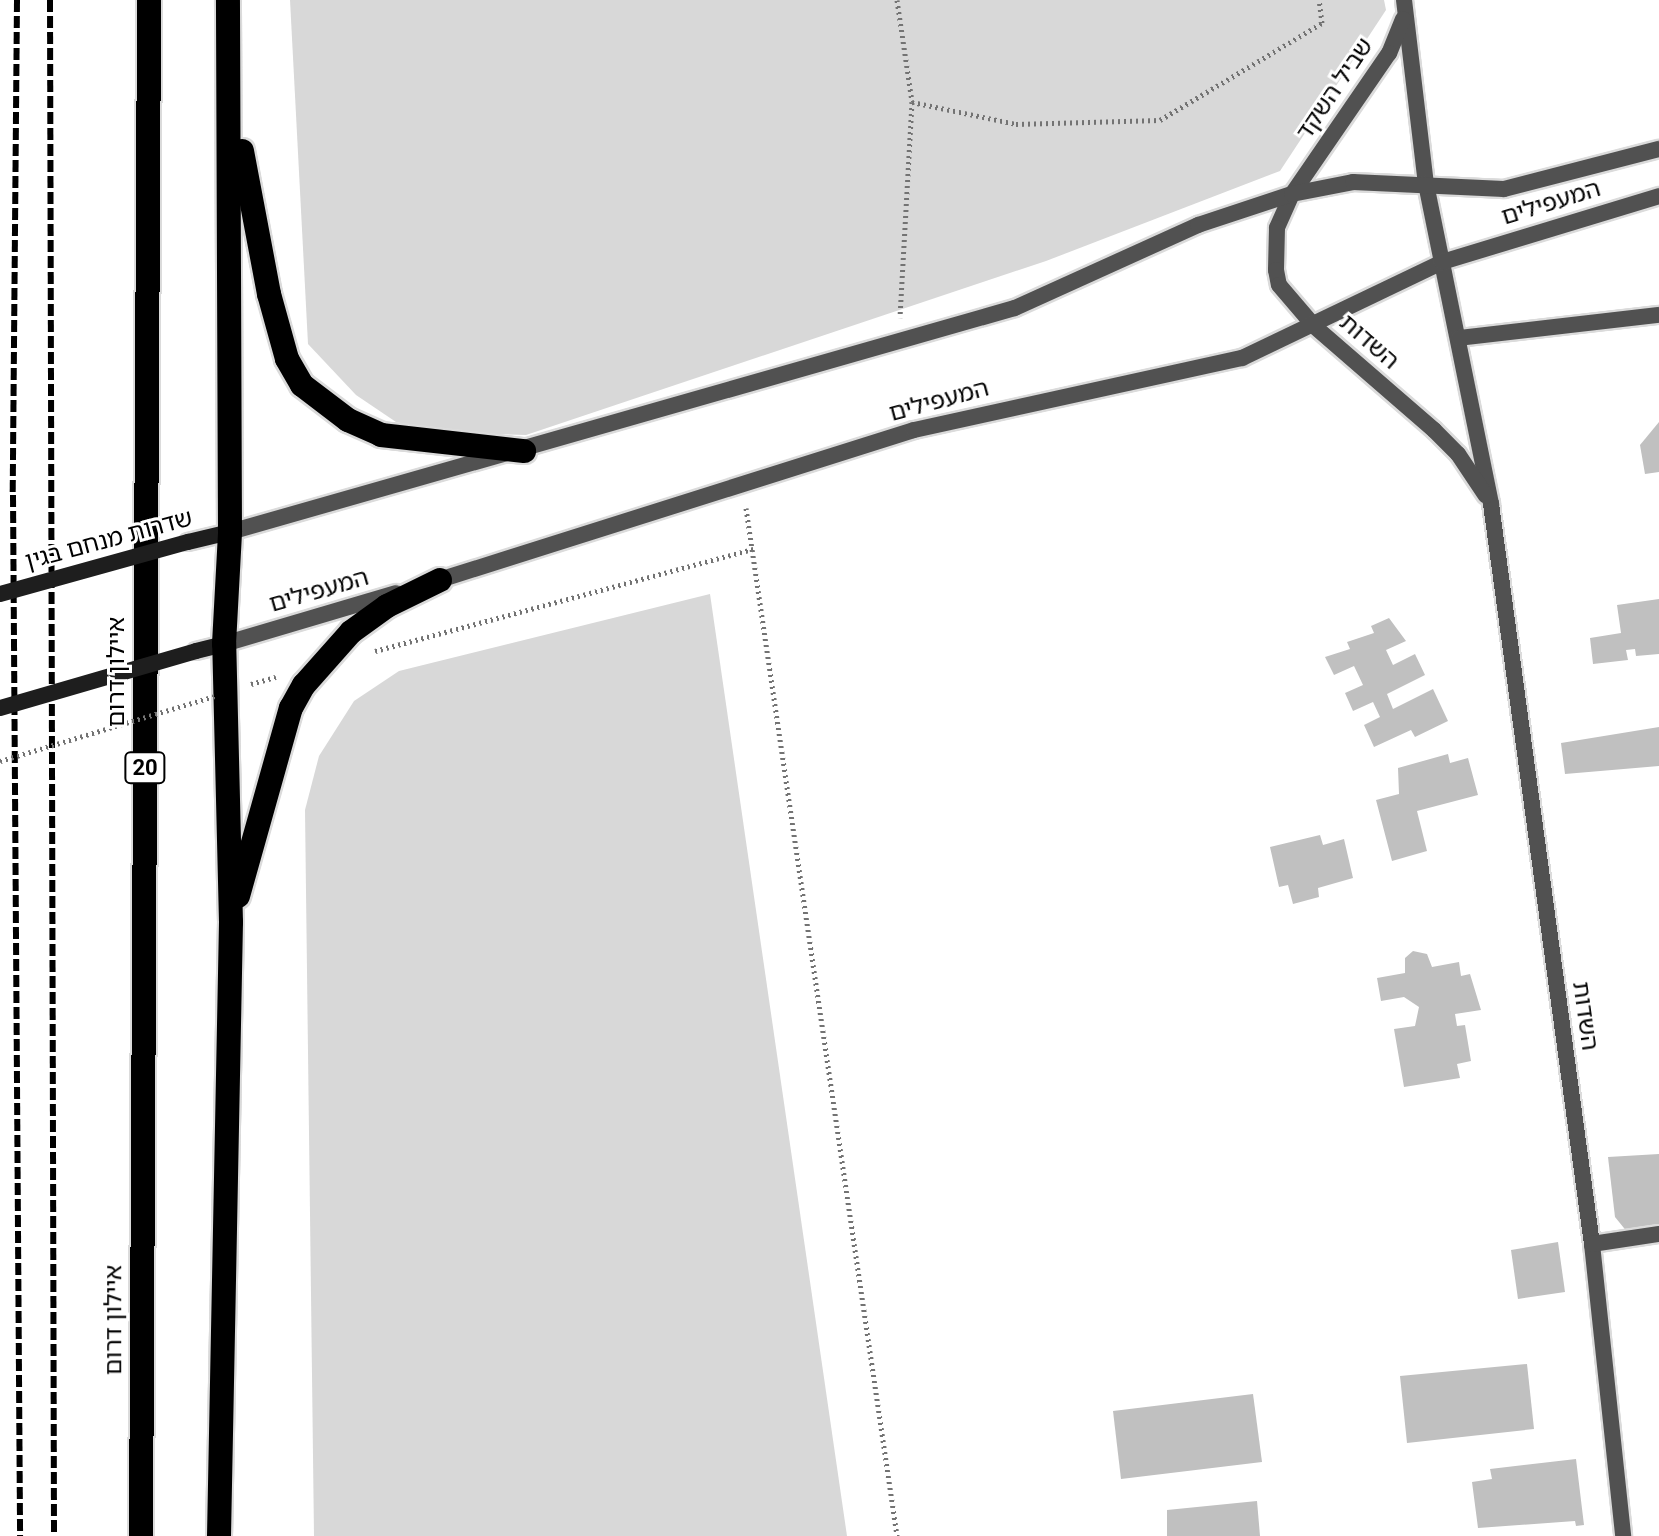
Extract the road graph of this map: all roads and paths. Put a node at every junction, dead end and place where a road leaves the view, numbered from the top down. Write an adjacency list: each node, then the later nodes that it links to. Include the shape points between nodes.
1 (149, 0): 33 (highway, איילון דרום / 20)
2 (228, 0): 6 (highway)
3 (897, 0): 7 (path)
4 (1319, 0): 7 (path, via 1322,23 1160,120 1016,124)
5 (1405, 3): 9 (street, שביל השקד); 10 (street, שביל השקד, via 1389,53)
6 (232, 93): 17 (highway, via 269,294 287,359 302,385 348,420 381,435); 20 (highway)
7 (912, 102): 16 (path)
8 (1659, 149): 9 (street, המעפילים, via 1504,189)
9 (1426, 184): 10 (street, המעפילים, via 1353,182); 12 (street, השדות)
10 (1292, 194): 14 (street, השדות, via 1277,228 1276,270 1279,285); 16 (street, המעפילים, via 1198,225 1015,308)
11 (1659, 196): 12 (street, המעפילים)
12 (1442, 262): 14 (street, המעפילים); 15 (street, השדות)
13 (1659, 315): 15 (street)
14 (1314, 326): 18 (street, המעפילים, via 1202,369 928,427); 19 (street, השדות, via 1458,454)
15 (1459, 338): 19 (street, השדות)
16 (899, 341): 17 (street, המעפילים)
17 (524, 451): 20 (street, המעפילים)
18 (743, 485): 21 (path); 22 (street, המעפילים)
19 (1491, 504): 32 (street, השדות)
20 (230, 532): 23 (main road, שדרות מנחם בגין, bridge); 24 (highway)
21 (753, 549): 25 (path); 35 (path)
22 (440, 580): 24 (street, המעפילים); 26 (highway, via 387,606)
23 (0, 594)
24 (224, 644): 27 (highway); 28 (main road, bridge)
25 (363, 654)
26 (319, 666): 27 (path); 30 (highway, via 291,708)
27 (221, 693): 29 (path, bridge); 30 (highway)
28 (0, 708)
29 (0, 761)
30 (231, 922): 34 (highway)
31 (1659, 1234): 32 (street)
32 (1592, 1244): 36 (street, השדות)
33 (141, 1536)
34 (219, 1536)
35 (897, 1536)
36 (1623, 1536)

